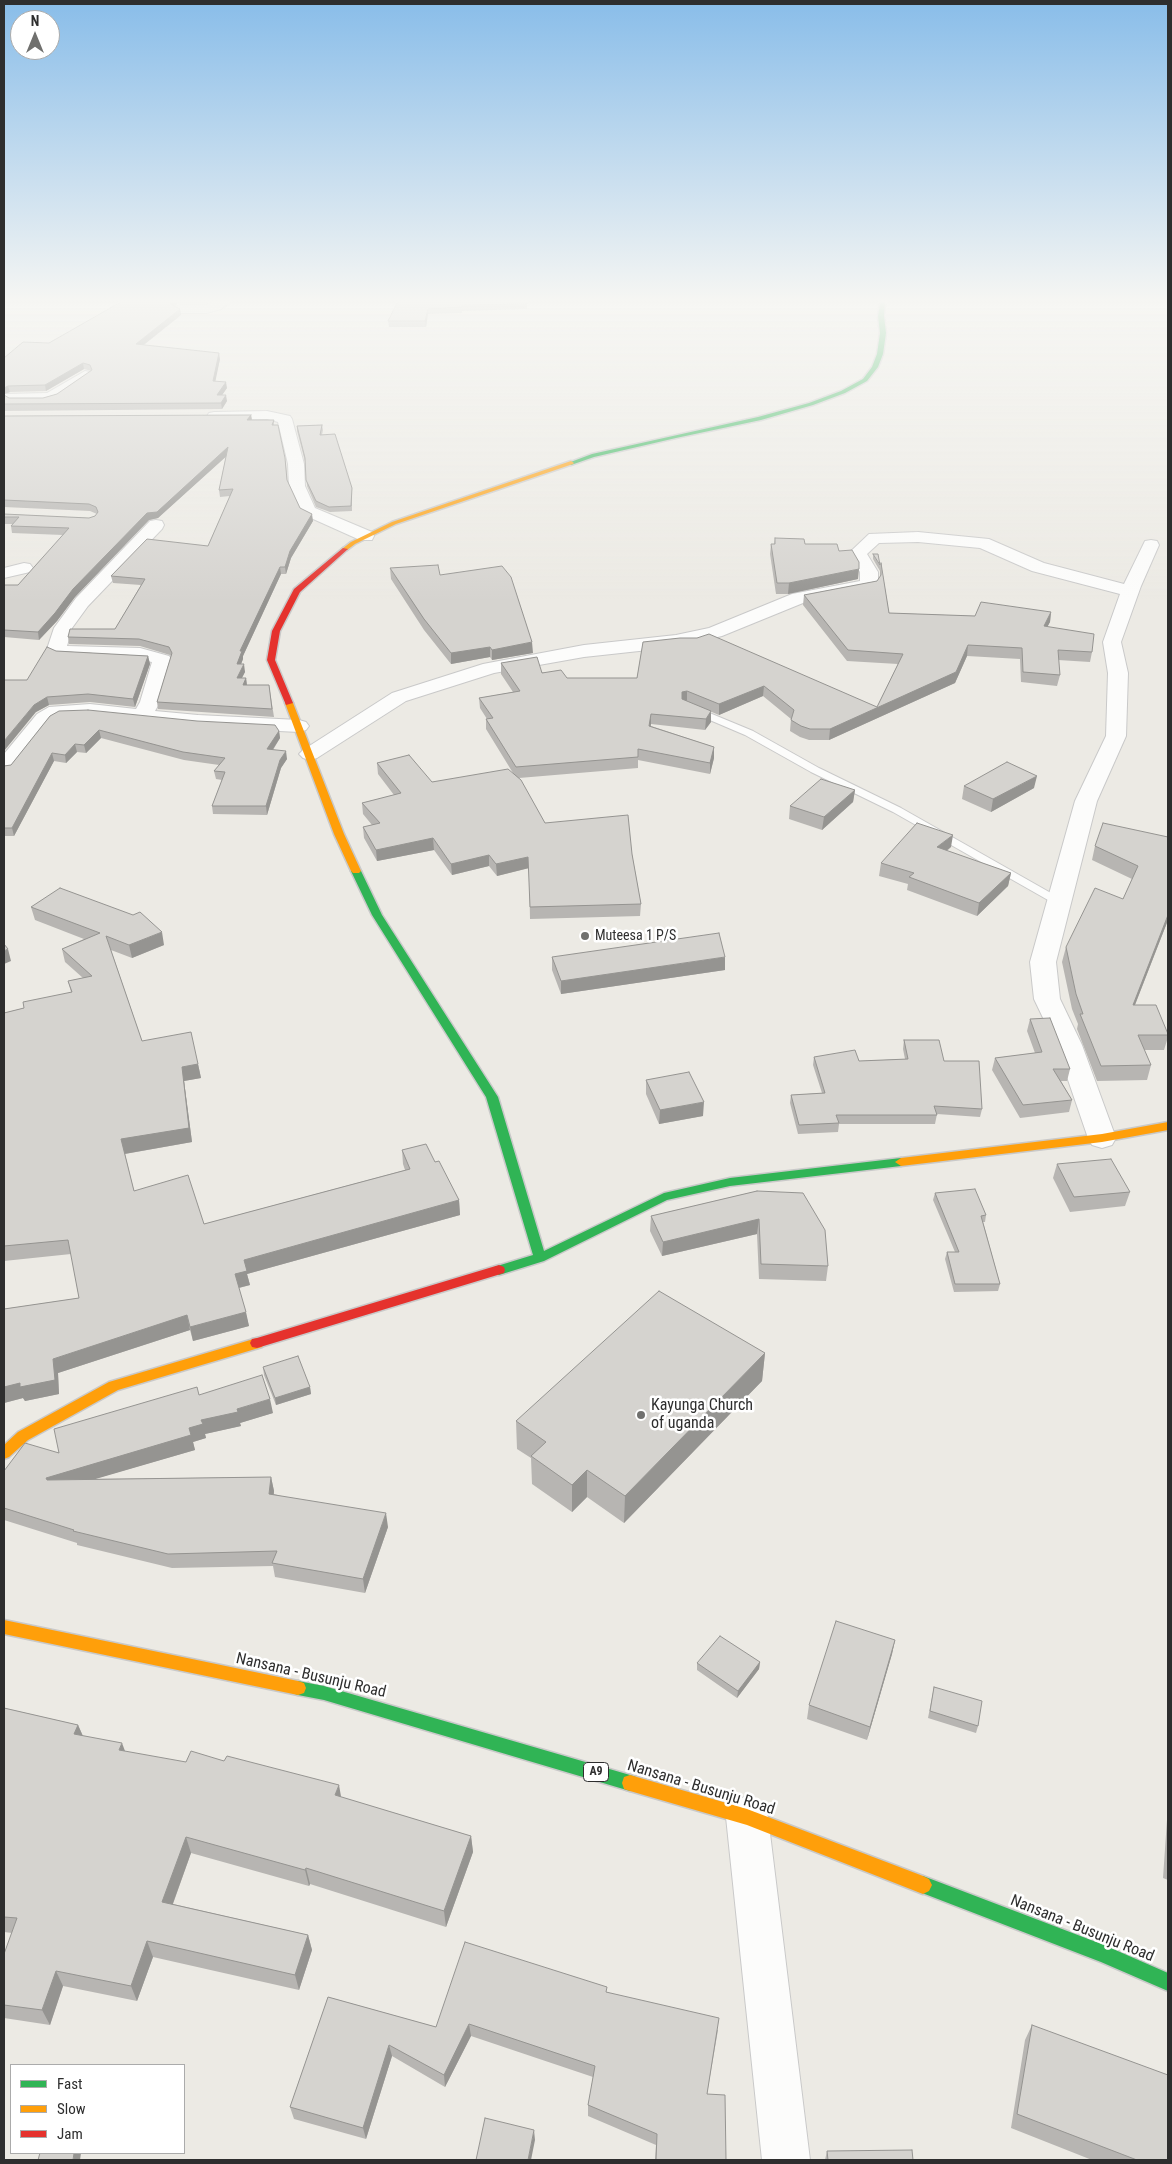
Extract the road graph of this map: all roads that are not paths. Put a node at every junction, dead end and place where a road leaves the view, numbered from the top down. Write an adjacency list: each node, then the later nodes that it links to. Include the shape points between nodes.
1 (822, 400): 4 (street, via 759,419 592,456 394,523)
2 (202, 416): 4 (street, via 267,415 285,419 296,464 297,486 308,512)
3 (156, 525): 10 (street, via 82,602 63,628 56,649 58,652 140,654 162,660)
4 (366, 536): 11 (street, via 353,543 297,591 276,631 271,660)
5 (1151, 545): 8 (street)
6 (24, 568): 7 (street)
7 (4, 573)
8 (1130, 591): 12 (street, via 1038,567 983,543 918,537 874,538 858,553 869,572 869,585 798,598 714,632 676,641 584,651 481,671 399,696); 14 (street, via 1112,642 1118,673 1116,736 1086,801)
9 (686, 706): 14 (lane, via 749,733 897,810)
10 (144, 714): 11 (street, via 198,721); 13 (street, via 56,710 44,718)
11 (300, 726): 12 (street)
12 (310, 754): 17 (street, via 339,834 377,915 492,1097)
13 (4, 768)
14 (1059, 901): 16 (street, via 1043,962 1047,999 1069,1045)
15 (1168, 1126): 16 (street)
16 (1102, 1138): 17 (street, via 730,1182 664,1197)
17 (540, 1258): 18 (street, via 114,1386 23,1436)
18 (4, 1453)
19 (4, 1627): 20 (street, Nansana - Busunju Road / A9, via 324,1692)
20 (747, 1817): 21 (street, Nansana - Busunju Road / A9, via 1104,1954); 22 (street)
21 (1168, 1982)
22 (786, 2160)

